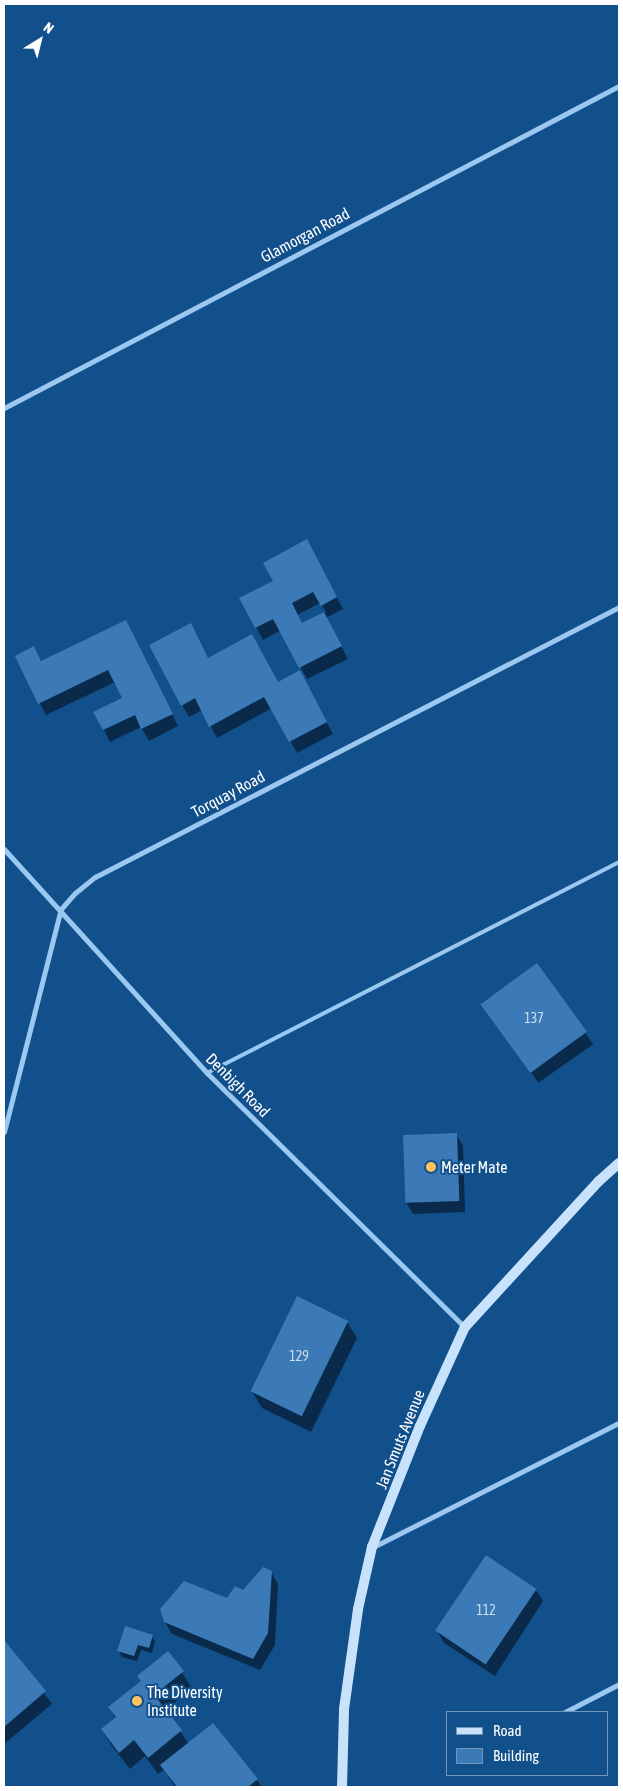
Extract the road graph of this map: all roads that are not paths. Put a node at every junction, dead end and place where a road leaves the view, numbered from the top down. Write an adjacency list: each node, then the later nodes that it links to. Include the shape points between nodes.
1 (619, 86): 2 (street, Glamorgan Road)
2 (4, 408)
3 (619, 607): 6 (street, Torquay Road, via 95,877)
4 (4, 849): 6 (street, Denbigh Road)
5 (619, 862): 7 (lane)
6 (61, 909): 7 (street, Denbigh Road); 8 (street)
7 (207, 1073): 10 (street, Denbigh Road)
8 (4, 1132)
9 (619, 1163): 10 (main road, Jan Smuts Avenue)
10 (465, 1327): 12 (main road, Jan Smuts Avenue, via 420,1426)
11 (619, 1423): 12 (street)
12 (372, 1547): 15 (main road, Jan Smuts Avenue, via 347,1681)
13 (619, 1684): 14 (street)
14 (566, 1711)
15 (342, 1787)

